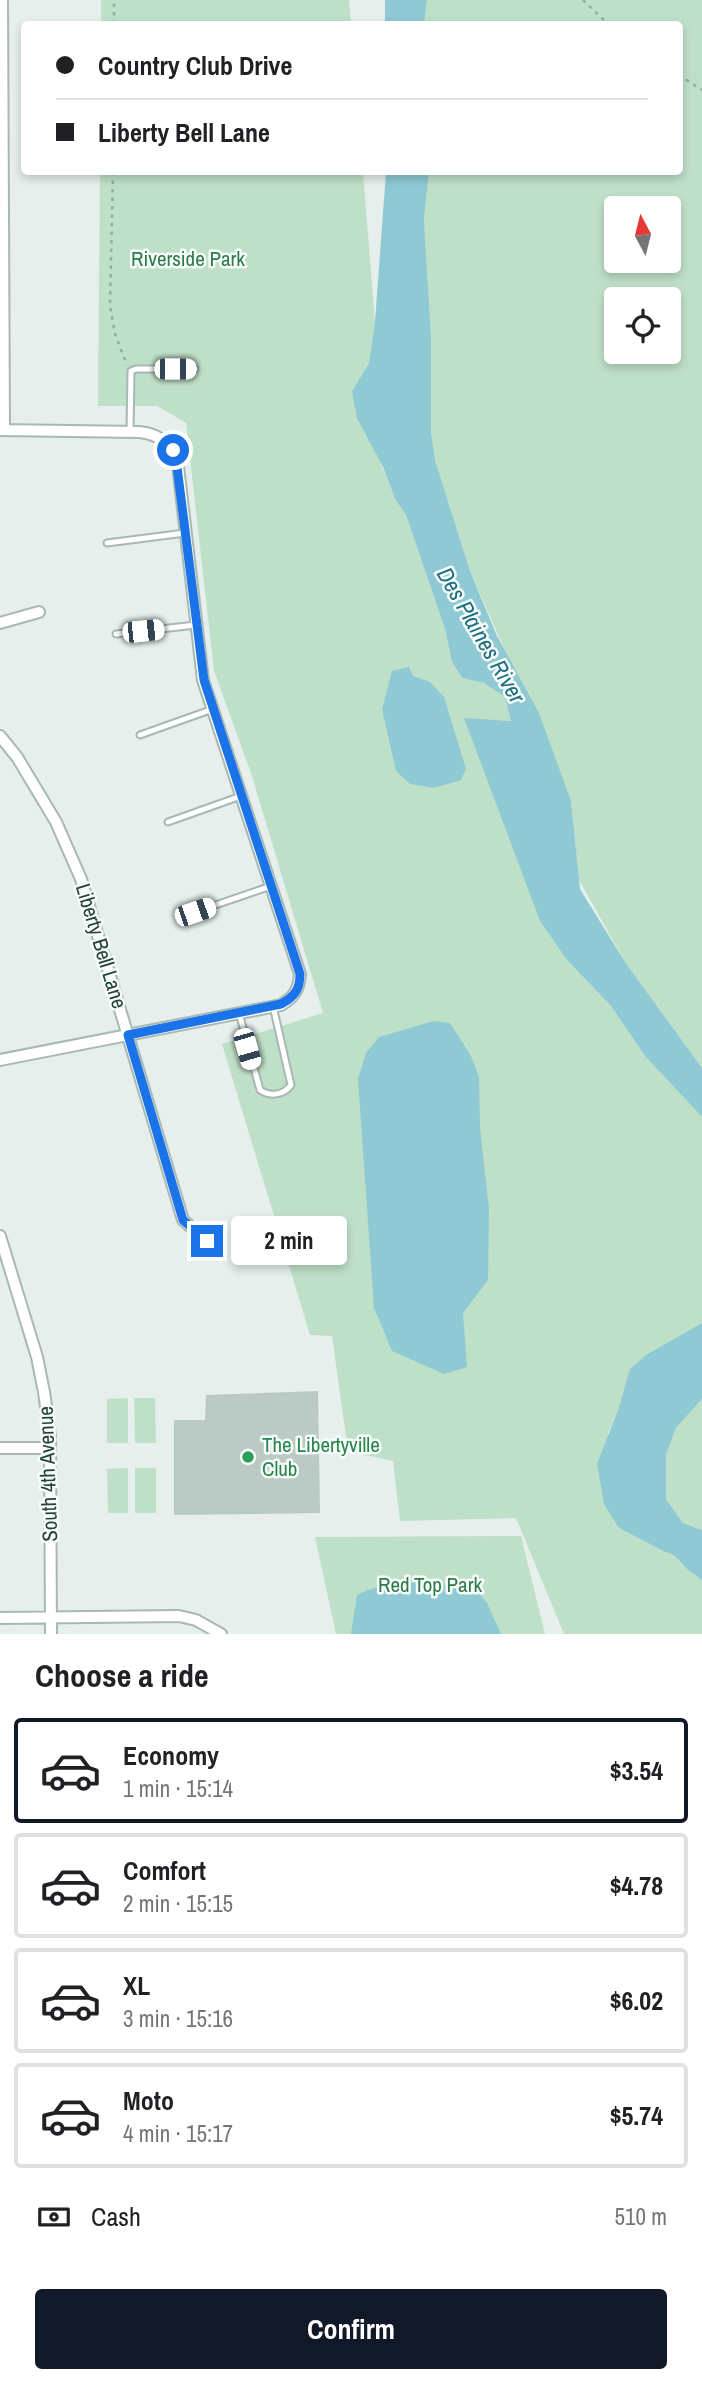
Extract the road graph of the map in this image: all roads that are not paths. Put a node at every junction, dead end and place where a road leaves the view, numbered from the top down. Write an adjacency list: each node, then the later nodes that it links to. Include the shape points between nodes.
1 (2, 0): 3 (street)
2 (195, 369): 4 (lane, via 131,372)
3 (2, 430): 4 (street)
4 (135, 431): 5 (street, via 162,439 173,450)
5 (185, 533): 6 (lane); 9 (street)
6 (107, 543)
7 (39, 612): 8 (street)
8 (0, 623)
9 (196, 625): 10 (lane); 11 (street, via 204,680)
10 (116, 634)
11 (214, 709): 12 (lane); 14 (street)
12 (140, 735)
13 (0, 736): 20 (street, Liberty Bell Lane, via 56,822 81,879)
14 (242, 795): 15 (lane); 16 (street)
15 (168, 822)
16 (272, 886): 17 (lane); 18 (street, via 300,974 300,985 291,999)
17 (195, 912)
18 (273, 1006): 19 (street); 19 (lane, via 290,1085 279,1094 260,1090)
19 (239, 1013): 20 (street)
20 (128, 1035): 21 (street); 23 (street, Liberty Bell Lane, via 183,1220)
21 (0, 1060)
22 (0, 1236): 25 (street, South 4th Avenue, via 37,1357)
23 (207, 1241)
24 (0, 1448): 25 (street)
25 (50, 1448): 27 (street, South 4th Avenue)
26 (0, 1618): 27 (street)
27 (51, 1618): 28 (street, South 4th Avenue); 29 (street, via 179,1616)
28 (51, 1634)
29 (221, 1634)

